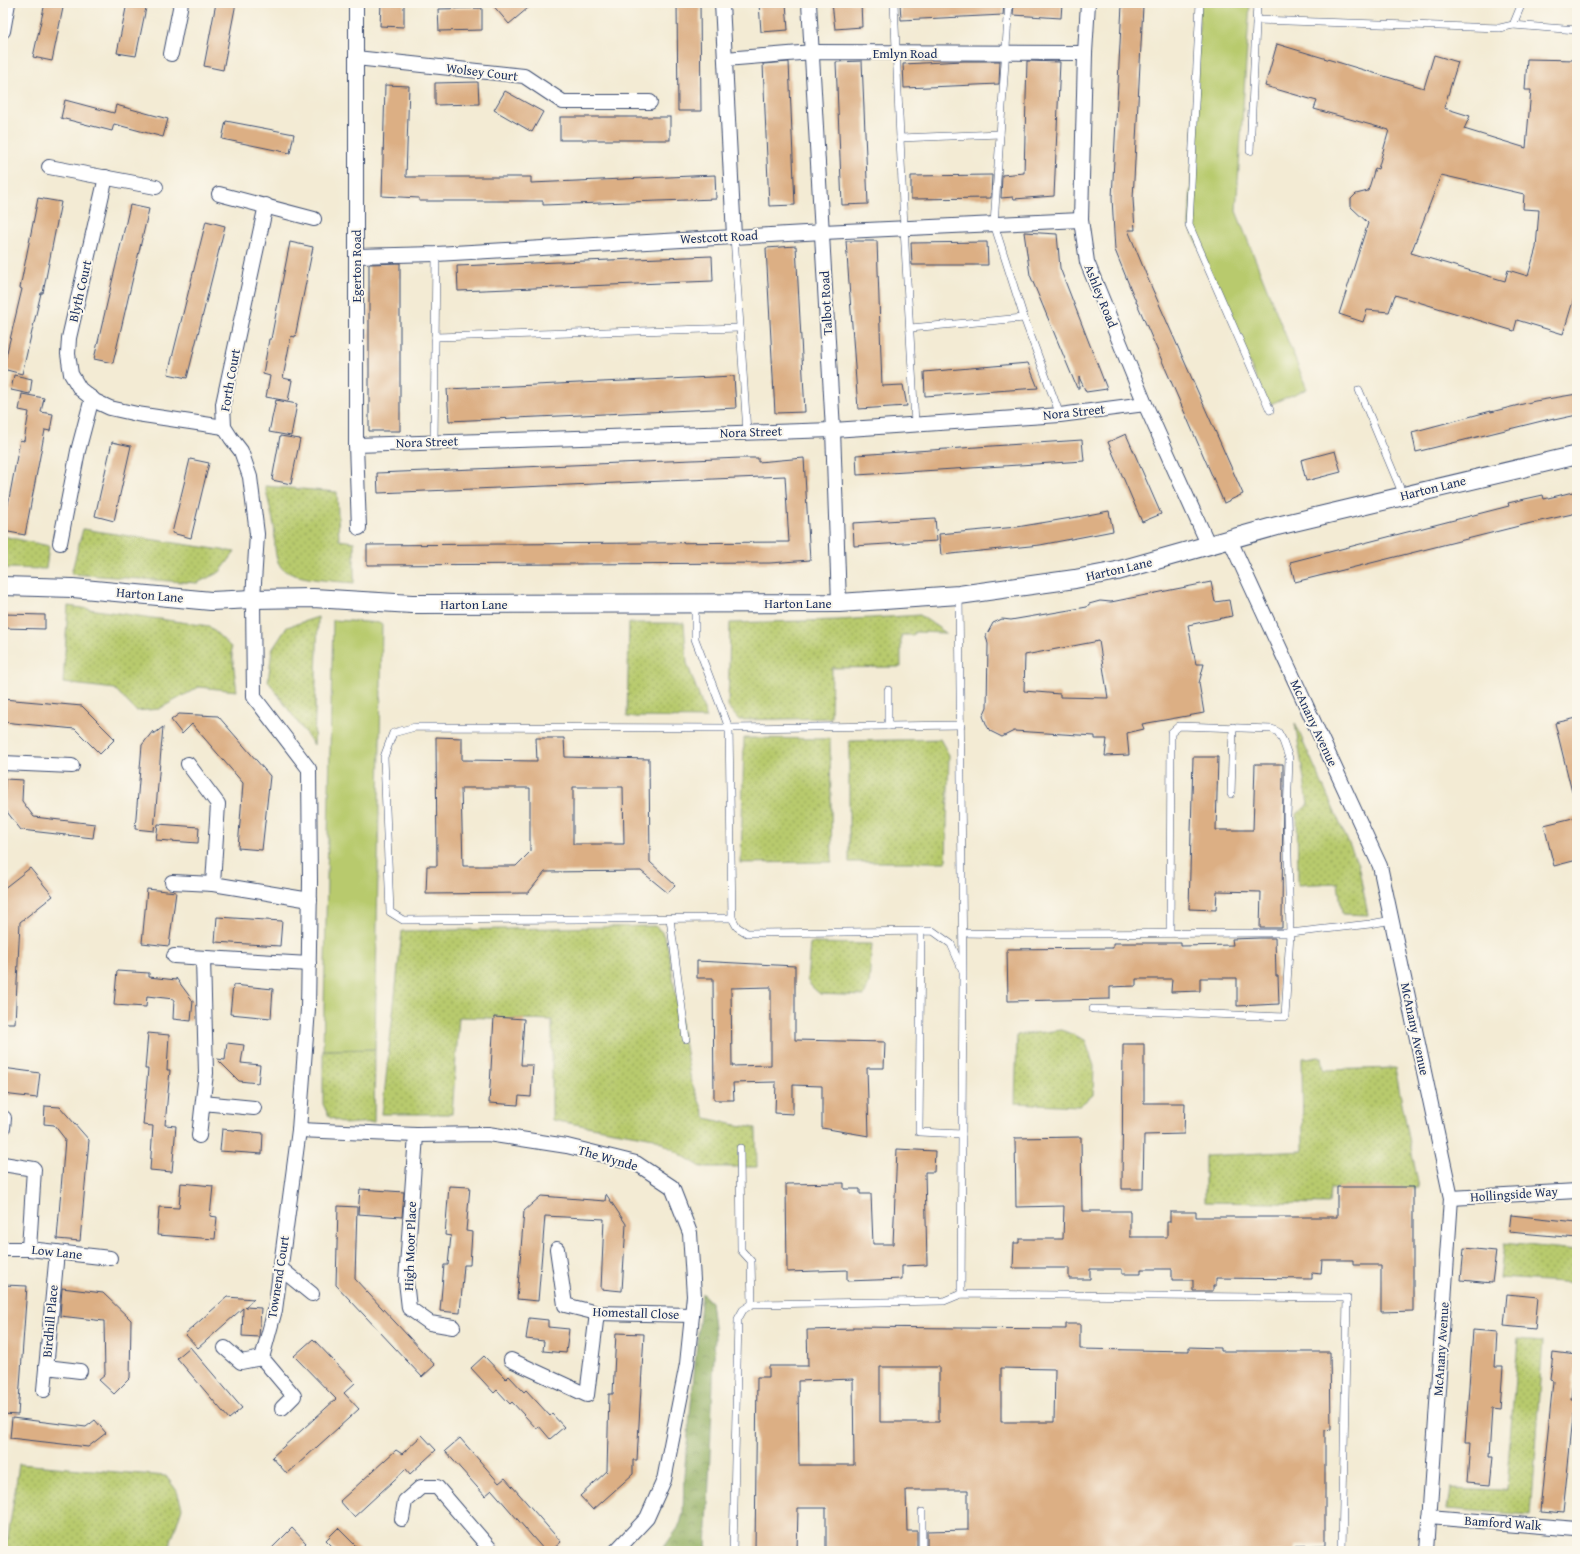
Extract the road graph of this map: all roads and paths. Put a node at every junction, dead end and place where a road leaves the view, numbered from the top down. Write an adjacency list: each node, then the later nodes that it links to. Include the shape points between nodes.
1 (8, 3): 15 (street)
2 (181, 3): 20 (street)
3 (356, 3): 21 (street, Egerton Road)
4 (722, 3): 22 (street)
5 (809, 3): 16 (street, Talbot Road)
6 (894, 3): 17 (lane)
7 (1009, 3): 18 (lane)
8 (1088, 3): 19 (street, Ashley Road)
9 (1200, 3): 47 (lane, via 1189,225)
10 (1257, 3): 12 (lane)
11 (1522, 3): 13 (lane)
12 (1256, 20): 13 (lane, via 1500,28); 26 (lane)
13 (1514, 25): 14 (lane)
14 (1577, 30)
15 (3, 31)
16 (813, 52): 17 (street, Emlyn Road); 22 (street, Emlyn Road); 36 (street, Talbot Road)
17 (897, 52): 18 (street, Emlyn Road); 25 (lane)
18 (1006, 53): 19 (street, Emlyn Road); 24 (lane)
19 (1085, 53): 33 (street, Ashley Road)
20 (171, 54)
21 (356, 58): 23 (street, Wolsey Court, via 524,76 563,102); 39 (street, Egerton Road)
22 (725, 59): 37 (street)
23 (650, 102)
24 (1000, 134): 25 (lane); 34 (lane)
25 (900, 138): 35 (lane)
26 (1250, 151)
27 (49, 167): 28 (street)
28 (106, 177): 29 (street); 45 (street, Blyth Court, via 69,338 71,374 80,389)
29 (156, 187)
30 (219, 194): 31 (street)
31 (266, 205): 32 (street); 50 (street, Forth Court, via 223,404)
32 (314, 219)
33 (1081, 220): 34 (street, Westcott Road); 46 (street, Ashley Road, via 1087,262)
34 (994, 224): 35 (street, Westcott Road); 40 (lane)
35 (904, 228): 36 (street, Westcott Road); 42 (lane)
36 (823, 232): 37 (street, Westcott Road); 51 (street, Talbot Road)
37 (734, 236): 38 (street, Westcott Road); 41 (lane)
38 (436, 254): 39 (street, Westcott Road); 43 (lane)
39 (356, 256): 54 (street, Egerton Road)
40 (1024, 318): 42 (lane); 48 (lane)
41 (740, 328): 43 (lane); 52 (lane)
42 (910, 328): 49 (lane)
43 (435, 337): 53 (lane)
44 (1359, 390): 56 (lane)
45 (92, 398): 50 (street, Blyth Court, via 110,408); 59 (street, via 78,451)
46 (1145, 404): 48 (street, Nora Street); 60 (street, Ashley Road)
47 (1270, 410)
48 (1060, 415): 49 (street, Nora Street)
49 (915, 423): 51 (street, Nora Street)
50 (224, 427): 63 (street, Forth Court, via 241,451 250,477 257,534)
51 (833, 430): 52 (street, Nora Street); 65 (street, Talbot Road)
52 (747, 432): 53 (street, Nora Street)
53 (434, 442): 54 (street, Nora Street)
54 (356, 445): 57 (street, Egerton Road)
55 (1577, 455): 56 (street, Harton Lane)
56 (1403, 496): 58 (street, Harton Lane)
57 (359, 528)
58 (1230, 540): 60 (street, Harton Lane); 80 (street, McAnany Avenue, via 1380,866)
59 (60, 543)
60 (1209, 546): 62 (street, Harton Lane, via 1117,571)
61 (3, 586): 63 (street, Harton Lane, via 73,588 211,601)
62 (959, 595): 65 (street, Harton Lane); 67 (lane)
63 (253, 599): 64 (street, Harton Lane, via 313,598 412,604); 77 (street, Forth Court, via 254,697 309,769)
64 (695, 603): 65 (street, Harton Lane); 69 (lane, via 696,639)
65 (839, 603)
66 (888, 690): 68 (lane)
67 (961, 724): 68 (lane); 82 (lane)
68 (888, 726): 69 (lane)
69 (729, 728): 78 (lane); 79 (lane, via 415,727 393,733 384,757 390,912 403,920)
70 (1233, 728): 74 (lane); 83 (lane, via 1179,726 1171,733); 84 (lane, via 1272,729 1278,732 1289,758 1287,816)
71 (3, 763): 73 (street)
72 (188, 764): 76 (street, via 218,804)
73 (72, 766)
74 (1231, 794)
75 (172, 882): 76 (street)
76 (213, 884): 77 (street)
77 (310, 900): 87 (street, Townend Court)
78 (732, 918): 79 (lane); 81 (lane, via 737,927 747,933)
79 (670, 919): 90 (lane)
80 (1392, 920): 84 (lane); 100 (street, McAnany Avenue)
81 (921, 931): 88 (lane, via 933,931 951,944); 94 (lane, via 919,1132)
82 (963, 933): 83 (lane); 88 (lane)
83 (1170, 933): 84 (lane)
84 (1290, 933): 89 (lane, via 1285,1017)
85 (174, 956): 86 (street)
86 (203, 958): 87 (street); 91 (street, via 206,1073)
87 (309, 964): 93 (street, Townend Court)
88 (964, 973): 94 (lane)
89 (1093, 1009)
90 (686, 1039)
91 (203, 1103): 92 (street); 96 (street)
92 (254, 1108)
93 (299, 1130): 95 (street, The Wynde); 106 (street, Townend Court)
94 (962, 1134): 108 (lane)
95 (416, 1135): 111 (street, The Wynde, via 488,1134 567,1146 636,1163 672,1187 690,1233 694,1296); 112 (street, High Moor Place, via 406,1281 409,1308 430,1323)
96 (199, 1136)
97 (740, 1148): 109 (lane, via 741,1250 751,1261)
98 (3, 1164): 102 (street, via 34,1169)
99 (1577, 1190): 100 (street, Hollingside Way)
100 (1451, 1198): 121 (street, McAnany Avenue)
101 (3, 1249): 102 (street, Low Lane)
102 (29, 1249): 104 (street, Low Lane)
103 (558, 1249): 110 (street, Homestall Close, via 565,1306)
104 (57, 1252): 105 (street, Low Lane); 116 (street, Birdhill Place)
105 (110, 1258)
106 (280, 1268): 107 (street); 114 (street, Townend Court, via 275,1310)
107 (312, 1294)
108 (961, 1294): 109 (lane, via 944,1301); 128 (lane, via 1347,1298)
109 (752, 1304): 126 (lane, via 743,1310 738,1319)
110 (597, 1313): 111 (street, Homestall Close); 115 (street, via 587,1395)
111 (692, 1315): 125 (street, The Wynde, via 687,1364 664,1480 646,1518)
112 (453, 1327)
113 (225, 1348): 114 (street, via 241,1362)
114 (262, 1358): 119 (street, via 294,1396)
115 (511, 1360)
116 (46, 1367): 117 (street); 118 (street, Birdhill Place)
117 (80, 1371)
118 (44, 1390)
119 (282, 1408)
120 (922, 1512): 127 (lane)
121 (1429, 1517): 123 (street, Bamford Walk); 129 (street, McAnany Avenue)
122 (402, 1519): 124 (street, via 405,1501 421,1487 437,1487)
123 (1577, 1529)
124 (492, 1551)
125 (616, 1551)
126 (733, 1551)
127 (922, 1551)
128 (1342, 1551)
129 (1427, 1551)

